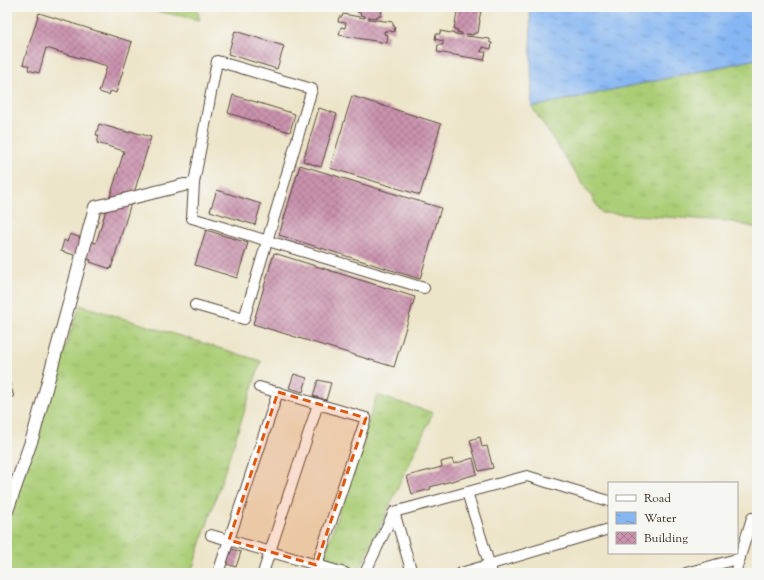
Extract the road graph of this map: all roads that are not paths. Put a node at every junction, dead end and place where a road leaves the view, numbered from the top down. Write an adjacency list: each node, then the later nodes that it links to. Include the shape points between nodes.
1 (189, 184): 2 (street, via 192,218); 2 (street, via 217,60 312,89); 10 (street, via 95,206 34,432)
2 (267, 240): 3 (street); 4 (street, via 244,319)
3 (424, 288)
4 (196, 305)
5 (259, 387): 6 (street)
6 (278, 392): 7 (street); 15 (street)
7 (318, 404): 17 (street); 19 (street, via 366,418)
8 (467, 492): 9 (street, via 527,476); 11 (street); 20 (street)
9 (608, 501)
10 (7, 511)
11 (394, 512): 24 (street); 25 (street)
12 (752, 518): 16 (street)
13 (608, 529): 20 (street)
14 (211, 534): 15 (street)
15 (229, 540): 17 (street); 21 (street)
16 (741, 540): 18 (street)
17 (270, 552): 19 (street); 22 (street)
18 (740, 558): 27 (street); 28 (street)
19 (315, 569): 23 (street)
20 (490, 569): 26 (street)
21 (218, 573)
22 (262, 573)
23 (345, 573)
24 (365, 573)
25 (412, 573)
26 (461, 573)
27 (686, 573)
28 (735, 573)

